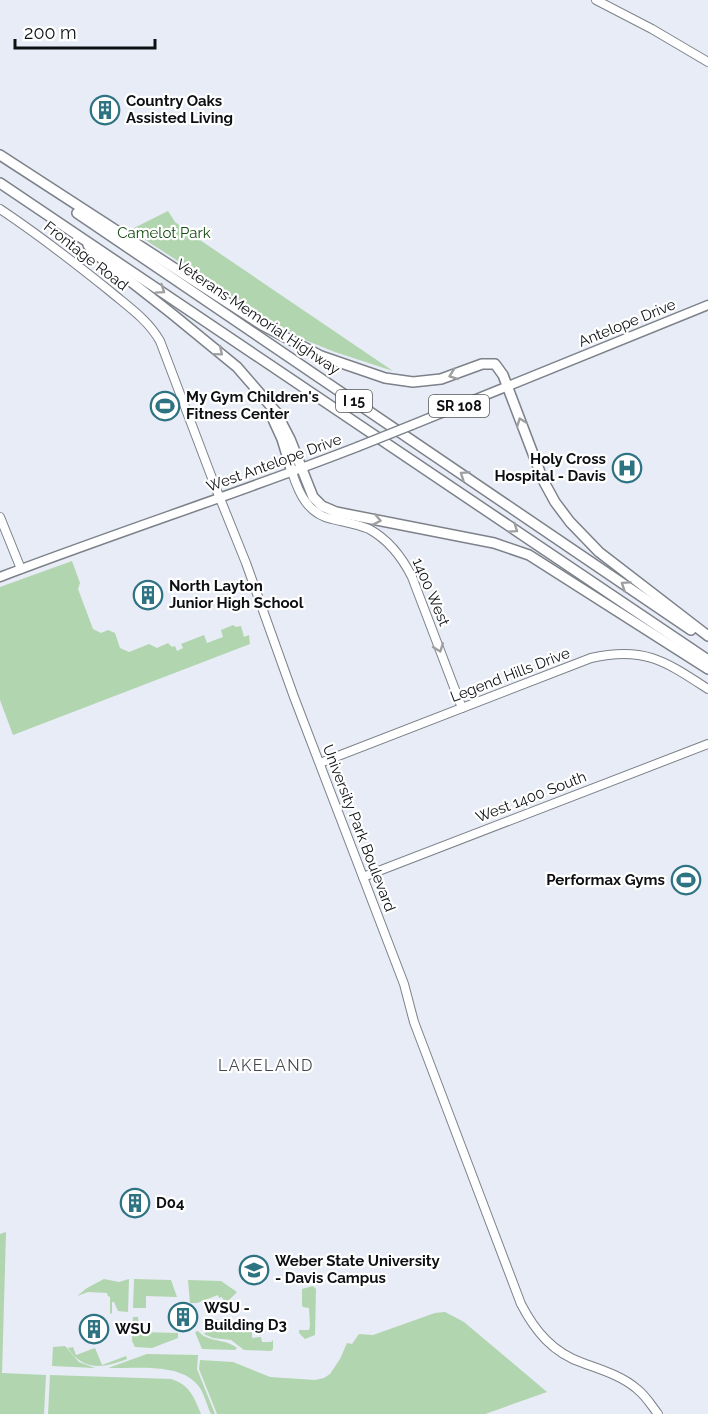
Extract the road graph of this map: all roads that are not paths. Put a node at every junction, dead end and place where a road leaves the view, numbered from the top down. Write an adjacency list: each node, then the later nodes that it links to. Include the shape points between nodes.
1 (596, 0): 2 (street)
2 (708, 62)
3 (0, 155): 11 (highway, one-way to 3, via 500,369 492,363 441,379 412,382 380,376 311,351 262,325)
4 (0, 160): 18 (highway, Veterans Memorial Highway / I 15, one-way to 4)
5 (0, 183): 7 (highway, I 15)
6 (0, 209): 9 (street, Frontage Road, via 57,249)
7 (78, 234): 12 (highway, one-way to 12, via 97,255 237,367 264,399); 19 (highway, I 15, one-way to 19)
8 (708, 305): 10 (main road, Antelope Drive / SR 108)
9 (151, 328): 13 (street, University Park Boulevard, via 162,346)
10 (555, 367): 11 (main road, West Antelope Drive / SR 108)
11 (507, 386): 12 (main road, West Antelope Drive / SR 108, bridge); 17 (highway, one-way to 11, via 599,552 570,522 543,480)
12 (296, 470): 13 (main road, West Antelope Drive / SR 108); 20 (highway, one-way to 20, via 313,497 327,509 494,543 529,555); 22 (street, 1400 West, one-way to 22, via 299,493 313,510 325,518 368,529 386,540 401,557)
13 (220, 498): 15 (main road, West Antelope Drive); 24 (street, University Park Boulevard)
14 (0, 517): 15 (street)
15 (21, 569): 16 (main road, West Antelope Drive)
16 (0, 577)
17 (708, 636)
18 (708, 641)
19 (708, 660)
20 (708, 669)
21 (708, 689): 22 (street, Legend Hills Drive, via 657,659 625,653 591,657)
22 (462, 708): 24 (street, Legend Hills Drive)
23 (708, 744): 25 (street, West 1400 South)
24 (320, 764): 25 (street, University Park Boulevard)
25 (363, 877): 26 (street, University Park Boulevard, via 527,1316 541,1337 568,1357 630,1384)
26 (658, 1414)

